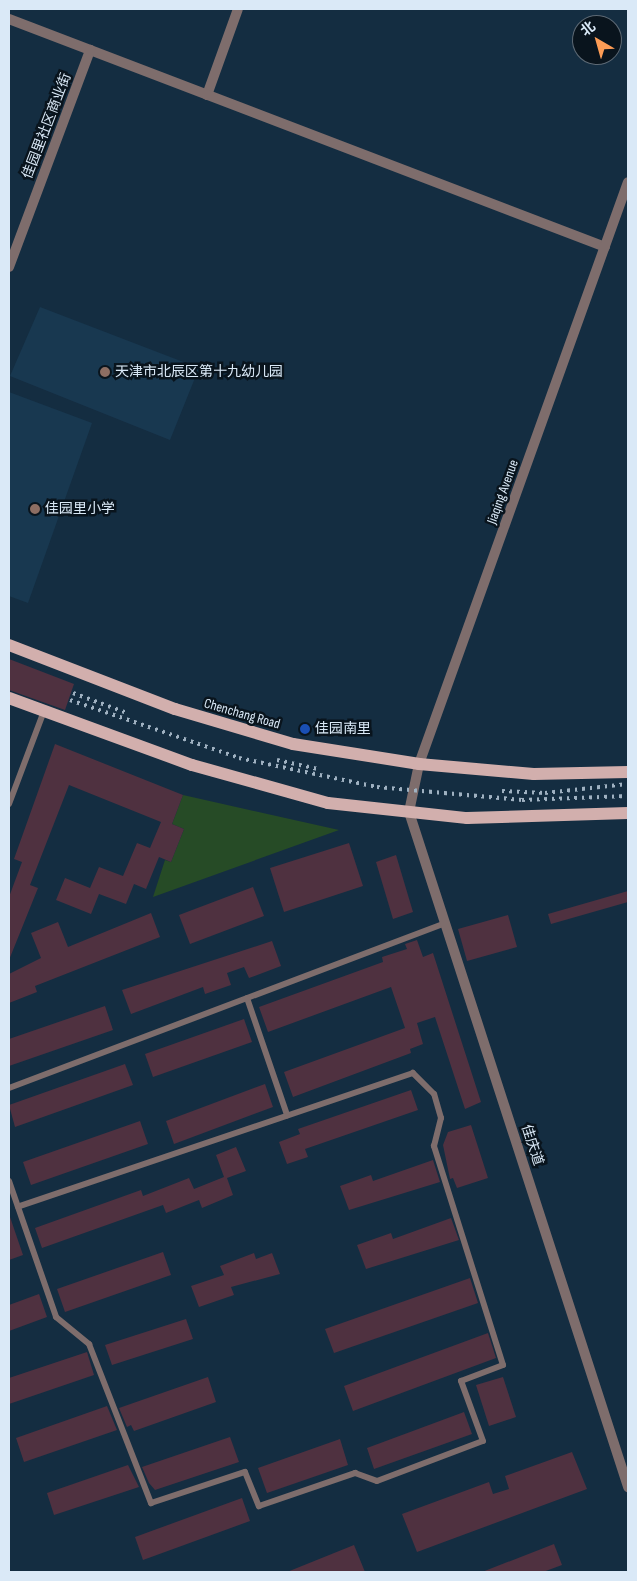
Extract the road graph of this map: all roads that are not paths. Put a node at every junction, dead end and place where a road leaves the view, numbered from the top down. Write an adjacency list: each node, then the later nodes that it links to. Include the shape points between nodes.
1 (238, 9): 4 (street)
2 (9, 19): 3 (street)
3 (90, 50): 4 (street); 7 (street, 佳园里社区商业街)
4 (207, 95): 6 (street)
5 (628, 182): 6 (street, Jiaqing Avenue)
6 (605, 247): 11 (street, Jiaqing Avenue)
7 (9, 268)
8 (9, 644): 11 (main road, Chenchang Road, via 229,726 293,744)
9 (9, 698): 10 (main road)
10 (44, 711): 13 (lane); 14 (main road, via 248,783 328,803)
11 (419, 764): 12 (main road, Chenchang Road, via 534,774); 14 (street, Jiaqing Avenue)
12 (628, 772)
13 (9, 804)
14 (409, 812): 15 (main road, via 467,818); 16 (street, 佳庆道)
15 (628, 813)
16 (445, 923): 17 (lane); 22 (street, 佳庆道)
17 (247, 998): 18 (lane); 19 (lane)
18 (9, 1088)
19 (288, 1115): 21 (lane); 21 (lane, via 413,1073 434,1094 441,1118 434,1146 503,1365 461,1381 483,1441 377,1481 356,1473 259,1506 245,1472 151,1503 89,1344 56,1317)
20 (9, 1181): 21 (lane)
21 (18, 1207)
22 (628, 1487)

